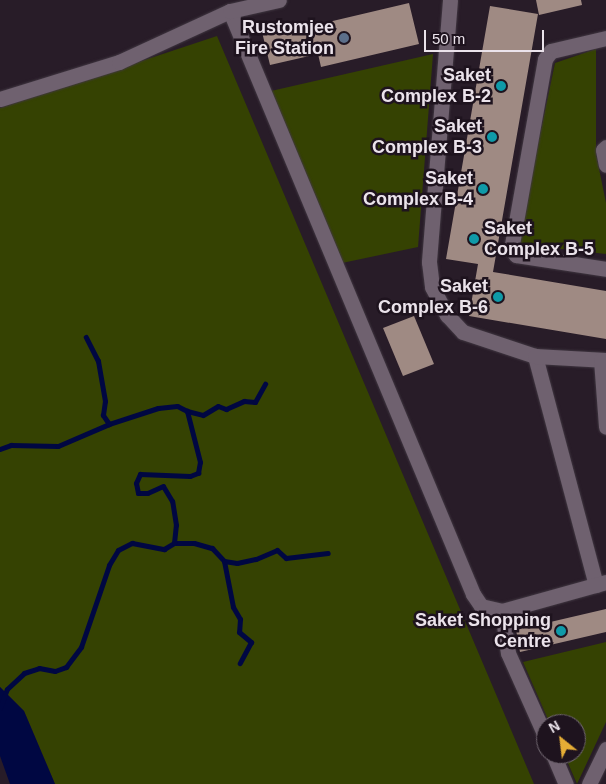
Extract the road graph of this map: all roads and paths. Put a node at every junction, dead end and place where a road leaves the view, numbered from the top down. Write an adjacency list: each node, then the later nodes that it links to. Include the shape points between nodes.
1 (279, 0): 3 (street)
2 (450, 0): 9 (street, via 429,262 432,287 446,315 463,332)
3 (230, 11): 5 (street, via 119,62); 13 (street, via 473,594 481,606)
4 (606, 38): 8 (street, via 551,51 545,59 511,249 516,255)
5 (0, 99)
6 (606, 147): 7 (street, via 603,150)
7 (606, 165)
8 (606, 269)
9 (535, 356): 10 (street); 12 (street)
10 (603, 360): 11 (street)
11 (606, 427)
12 (601, 583): 13 (street)
13 (502, 611): 14 (street, via 508,653)
14 (536, 716)
15 (606, 749): 18 (street)
16 (557, 764): 17 (street)
17 (566, 784)
18 (589, 784)

